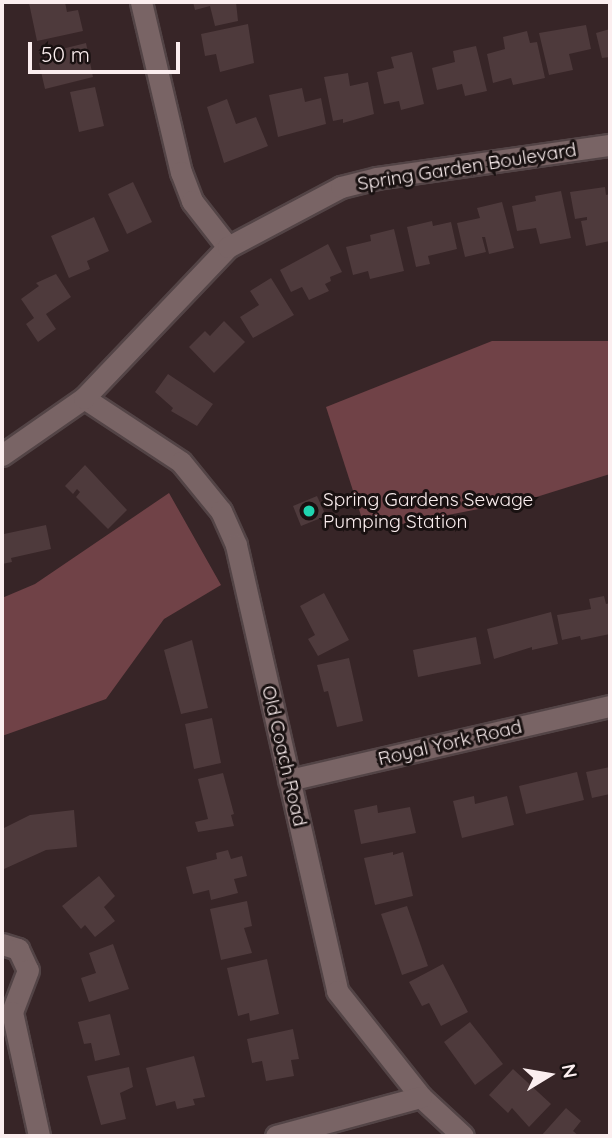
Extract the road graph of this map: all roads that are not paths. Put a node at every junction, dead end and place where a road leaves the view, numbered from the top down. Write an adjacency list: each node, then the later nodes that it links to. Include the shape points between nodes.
1 (141, 2): 3 (street, via 181,172 192,201)
2 (610, 145): 3 (street, Spring Garden Boulevard, via 341,187)
3 (228, 247): 4 (street, Spring Garden Boulevard)
4 (84, 398): 5 (street, Spring Garden Boulevard); 7 (street, Old Coach Road, via 181,462 221,511 236,545)
5 (2, 455)
6 (610, 706): 7 (street, Royal York Road)
7 (289, 780): 10 (street, Old Coach Road, via 338,990)
8 (2, 944): 9 (street, via 19,948 28,970)
9 (7, 1009): 11 (street)
10 (421, 1097): 12 (street); 13 (street, Old Coach Road)
11 (39, 1136)
12 (276, 1136)
13 (463, 1136)

